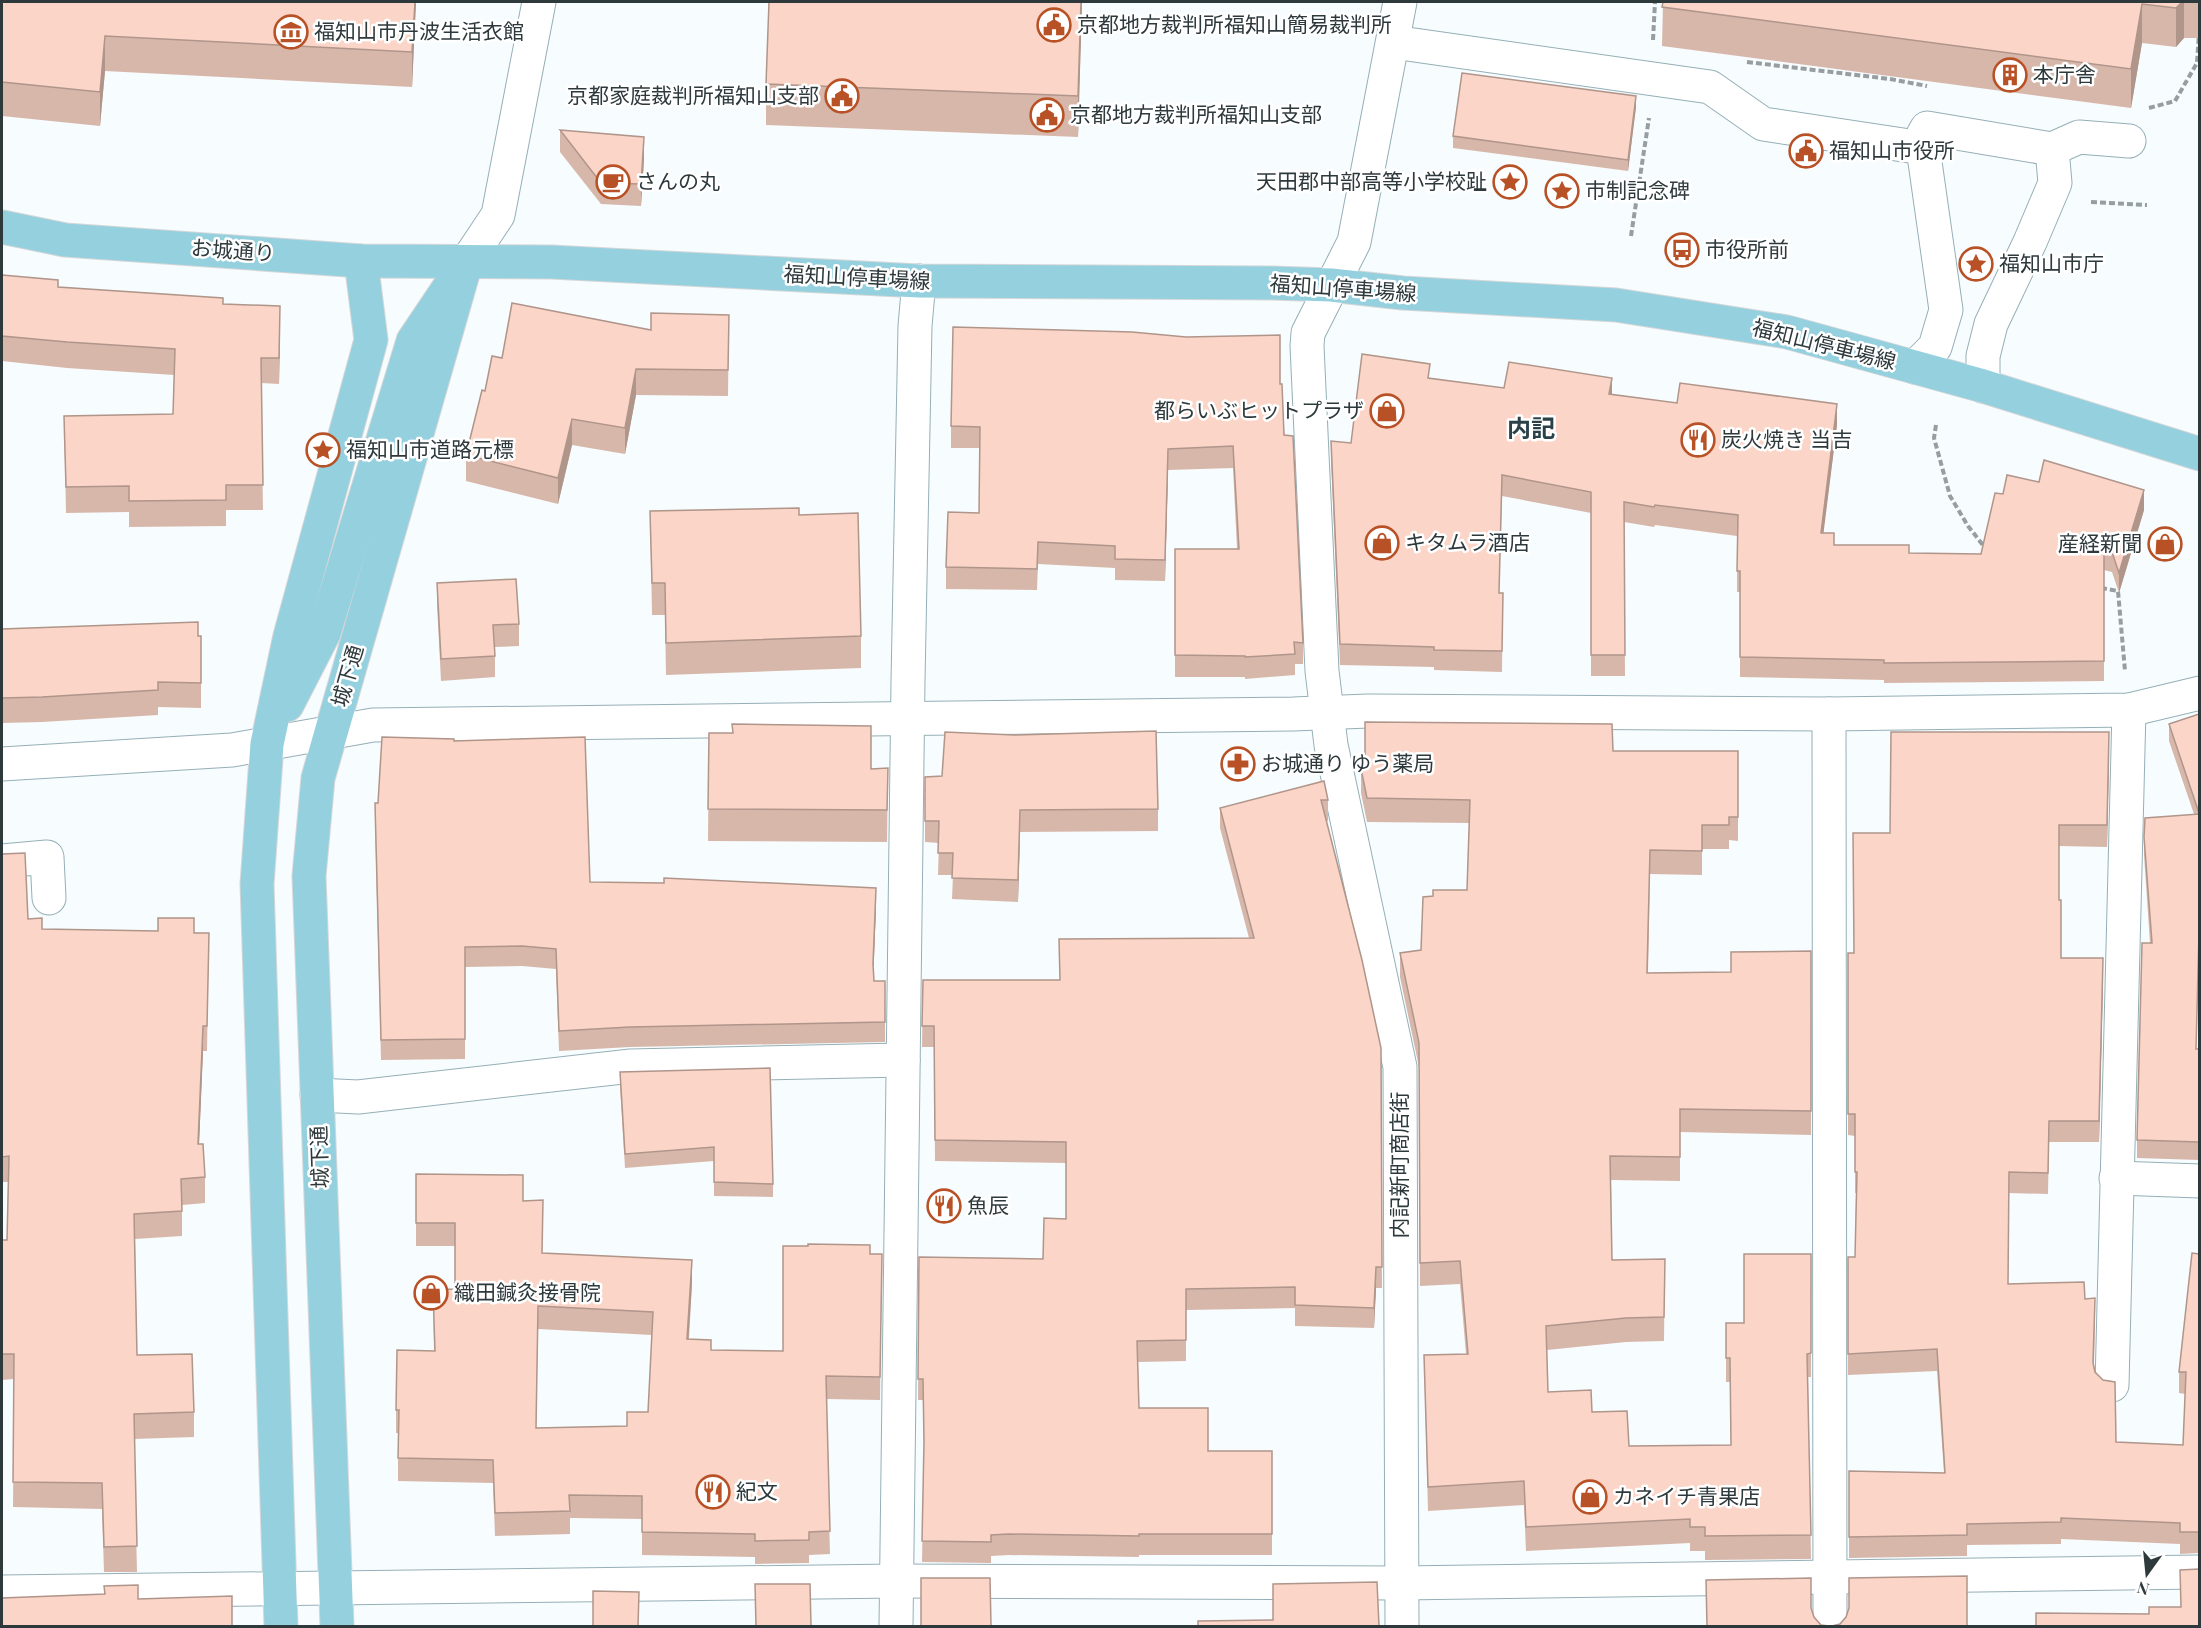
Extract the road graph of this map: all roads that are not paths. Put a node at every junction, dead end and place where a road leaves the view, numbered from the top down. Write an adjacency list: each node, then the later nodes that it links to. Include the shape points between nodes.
1 (539, 2): 9 (street, via 498,215)
2 (1400, 2): 3 (street, 内記新町商店街)
3 (1393, 42): 5 (street, via 1710,87 1763,124); 11 (street, 内記新町商店街, via 1354,242)
4 (2129, 141): 6 (street, via 2079,137)
5 (1923, 148): 6 (street, via 1927,128); 12 (street, via 1946,310 1935,347)
6 (2052, 149): 13 (street, via 2055,183 1991,324 1983,356)
7 (2, 227): 8 (main road, お城通り, via 65,240)
8 (361, 261): 9 (main road, お城通り); 21 (main road, 城下通, via 370,339 290,636)
9 (466, 263): 10 (main road, 福知山停車場線, via 551,262); 20 (main road, 城下通); 21 (main road, 城下通, via 413,341 324,633)
10 (919, 281): 11 (main road, 福知山停車場線); 19 (street)
11 (1331, 285): 12 (main road, 福知山停車場線, via 1616,304 1787,332); 17 (street, 内記新町商店街, via 1308,333 1307,345 1322,671)
12 (1915, 367): 13 (main road, 福知山停車場線)
13 (1983, 386): 14 (main road, 福知山停車場線)
14 (2199, 454)
15 (2199, 693): 16 (street)
16 (2129, 710): 18 (street); 27 (street)
17 (1328, 712): 18 (street); 19 (street); 33 (street, 内記新町商店街, via 1331,745 1400,1068)
18 (1829, 714): 31 (street)
19 (908, 718): 20 (street, via 373,725); 25 (street)
20 (333, 732): 21 (street); 26 (main road, 城下通, via 318,778 309,876)
21 (267, 744): 22 (street, via 232,750); 35 (main road, 城下通, via 257,884)
22 (2, 764)
23 (2, 861): 24 (street, via 47,857)
24 (49, 898)
25 (903, 1060): 26 (street, via 631,1066 358,1097); 32 (street)
26 (317, 1095): 34 (main road, 城下通)
27 (2116, 1178): 28 (street); 29 (street)
28 (2199, 1180)
29 (2112, 1385)
30 (2199, 1572): 31 (street)
31 (1829, 1576): 33 (street); 41 (street)
32 (896, 1581): 33 (street); 34 (street); 39 (street)
33 (1401, 1583): 40 (street, 内記新町商店街)
34 (336, 1588): 35 (street); 38 (main road, 城下通)
35 (280, 1589): 36 (street); 37 (main road, 城下通)
36 (2, 1592)
37 (281, 1626)
38 (337, 1626)
39 (896, 1626)
40 (1402, 1626)
41 (1830, 1626)

